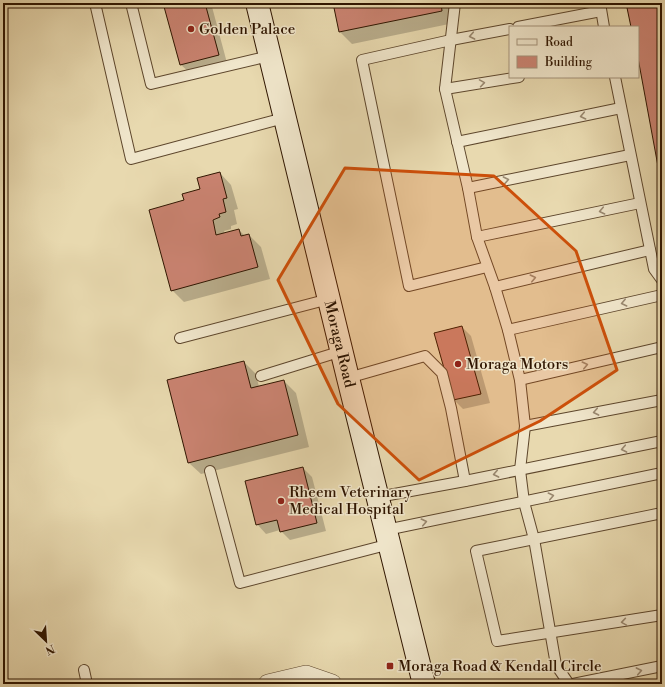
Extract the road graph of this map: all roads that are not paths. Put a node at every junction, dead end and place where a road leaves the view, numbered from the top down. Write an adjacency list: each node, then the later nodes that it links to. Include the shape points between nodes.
1 (95, 3): 15 (lane, via 131,158)
2 (131, 3): 10 (lane, via 151,84)
3 (257, 3): 10 (main road, Moraga Road)
4 (454, 3): 9 (lane)
5 (600, 7): 6 (lane); 7 (lane)
6 (522, 26)
7 (604, 26)
8 (509, 28): 9 (lane, one-way to 9)
9 (451, 40): 13 (lane); 22 (lane, via 362,60 409,286)
10 (269, 56): 15 (main road, Moraga Road)
11 (513, 78): 13 (lane, one-way to 11)
12 (615, 78): 14 (lane)
13 (445, 89): 16 (lane)
14 (621, 108): 16 (lane, one-way to 16); 17 (lane)
15 (284, 118): 26 (main road, Moraga Road)
16 (457, 142): 18 (lane)
17 (630, 155): 18 (lane, one-way to 17); 19 (lane)
18 (468, 188): 20 (lane)
19 (640, 203): 20 (lane, one-way to 20); 21 (lane)
20 (477, 237): 22 (lane)
21 (650, 250): 23 (lane, via 654,269); 24 (lane, one-way to 21)
22 (487, 267): 24 (lane)
23 (662, 280)
24 (495, 286): 27 (lane)
25 (662, 295): 27 (lane, one-way to 27)
26 (329, 299): 28 (lane); 30 (main road, Moraga Road)
27 (508, 330): 33 (lane)
28 (180, 338)
29 (662, 347): 33 (lane, one-way to 29)
30 (342, 351): 31 (lane); 32 (main road, Moraga Road)
31 (261, 376)
32 (348, 378): 40 (lane, via 425,356 442,373); 41 (main road, Moraga Road)
33 (520, 380): 35 (lane)
34 (662, 400): 35 (lane, one-way to 35)
35 (525, 426): 37 (lane)
36 (662, 442): 37 (lane, one-way to 37)
37 (520, 470): 40 (lane, one-way to 40); 42 (lane)
38 (210, 471): 44 (lane, via 240,582)
39 (662, 473): 42 (lane, one-way to 39)
40 (465, 481): 41 (lane)
41 (378, 496): 44 (main road, Moraga Road)
42 (524, 502): 44 (lane, one-way to 42); 45 (lane)
43 (662, 513): 45 (lane)
44 (388, 537): 53 (main road, Moraga Road)
45 (534, 539): 47 (lane); 47 (lane, via 476,551 497,641)
46 (662, 615): 47 (lane, one-way to 47)
47 (550, 634): 54 (lane, via 556,665)
48 (662, 666): 55 (lane, one-way to 48)
49 (84, 670): 50 (lane)
50 (87, 684)
51 (268, 684): 52 (street, via 306,675)
52 (332, 684)
53 (424, 684)
54 (569, 684)
55 (573, 684)

